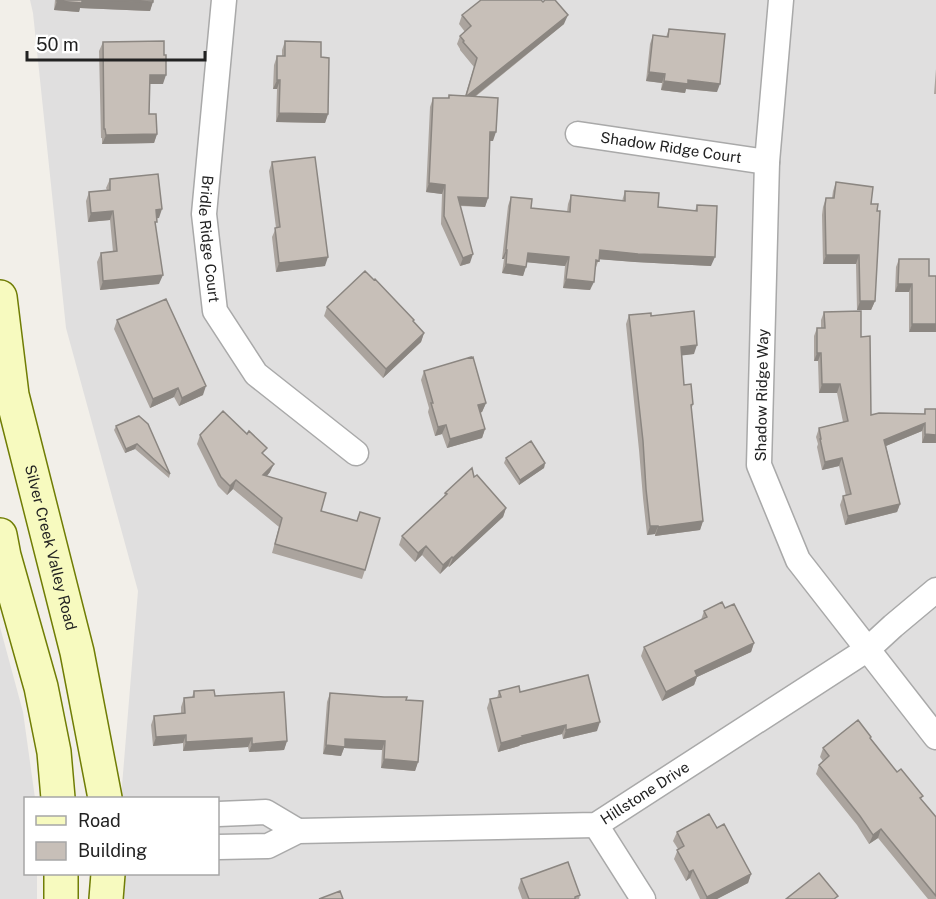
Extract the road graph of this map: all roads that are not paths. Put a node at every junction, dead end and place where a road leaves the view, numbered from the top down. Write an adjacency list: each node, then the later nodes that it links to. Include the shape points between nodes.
1 (224, 0): 6 (street, Bridle Ridge Court, via 204,214 215,311 256,374)
2 (782, 0): 4 (street, Shadow Ridge Way)
3 (578, 134): 4 (street, Shadow Ridge Court)
4 (767, 162): 9 (street, Shadow Ridge Way, via 759,465 798,560)
5 (0, 297): 12 (main road, Silver Creek Valley Road, via 12,395 77,652)
6 (356, 453)
7 (0, 535): 11 (main road, via 41,687)
8 (936, 590): 9 (street, Hillstone Drive)
9 (868, 649): 10 (street, Shadow Ridge Way); 14 (street, Hillstone Drive)
10 (936, 737)
11 (58, 797)
12 (105, 797)
13 (219, 814): 15 (street, via 266,812)
14 (596, 825): 15 (street, Hillstone Drive); 21 (street)
15 (298, 831): 16 (street, Hillstone Drive, via 268,846)
16 (219, 847)
17 (61, 875): 19 (main road)
18 (108, 875): 20 (main road)
19 (61, 899)
20 (106, 899)
21 (643, 899)

